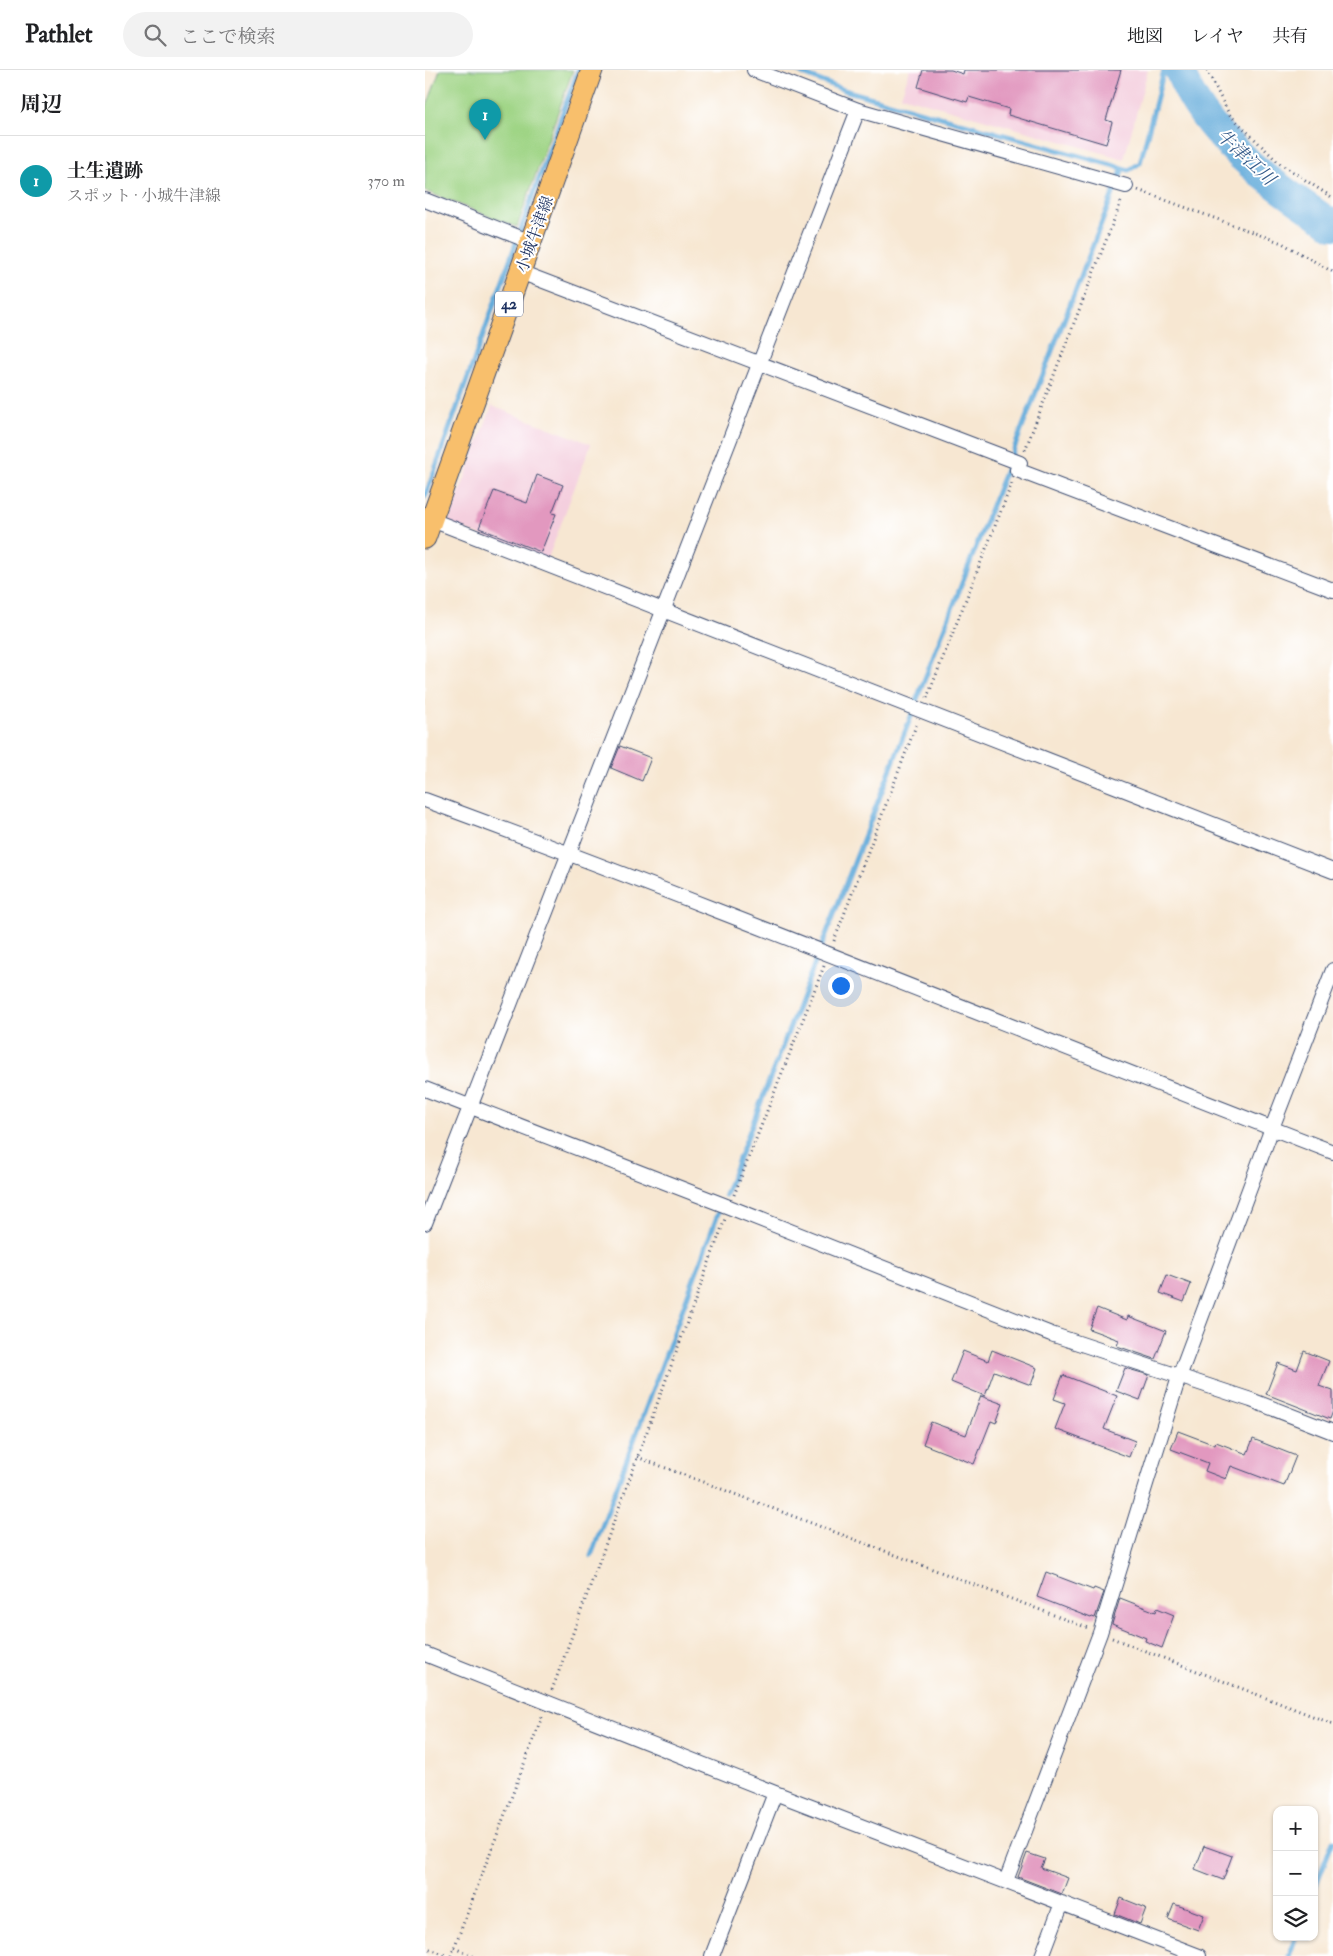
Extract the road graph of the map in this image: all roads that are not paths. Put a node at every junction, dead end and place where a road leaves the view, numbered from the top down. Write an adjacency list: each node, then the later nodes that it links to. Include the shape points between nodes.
1 (592, 70): 6 (main road, 小城牛津線 / 42)
2 (754, 70): 3 (street)
3 (858, 110): 4 (street); 8 (street)
4 (1127, 186)
5 (425, 200): 6 (street)
6 (521, 238): 7 (main road, 小城牛津線 / 42)
7 (520, 272): 8 (street); 9 (main road, 小城牛津線 / 42)
8 (759, 363): 10 (street, via 1004,457 1018,466); 11 (street)
9 (428, 529): 11 (street)
10 (1333, 590)
11 (663, 610): 13 (street); 14 (street)
12 (425, 800): 13 (street)
13 (569, 853): 17 (street); 18 (street)
14 (1333, 872)
15 (1333, 970): 18 (street)
16 (425, 1089): 17 (street)
17 (470, 1106): 20 (street); 21 (street, via 1051,1334)
18 (1272, 1128): 19 (street); 21 (street)
19 (1333, 1152)
20 (425, 1223)
21 (1179, 1377): 22 (street, via 1251,1400); 25 (street, via 1100,1633)
22 (1333, 1432)
23 (425, 1654): 24 (street)
24 (775, 1793): 25 (street); 27 (street)
25 (1006, 1881): 26 (street)
26 (1062, 1903): 28 (street); 29 (street)
27 (713, 1956)
28 (1042, 1956)
29 (1199, 1956)

